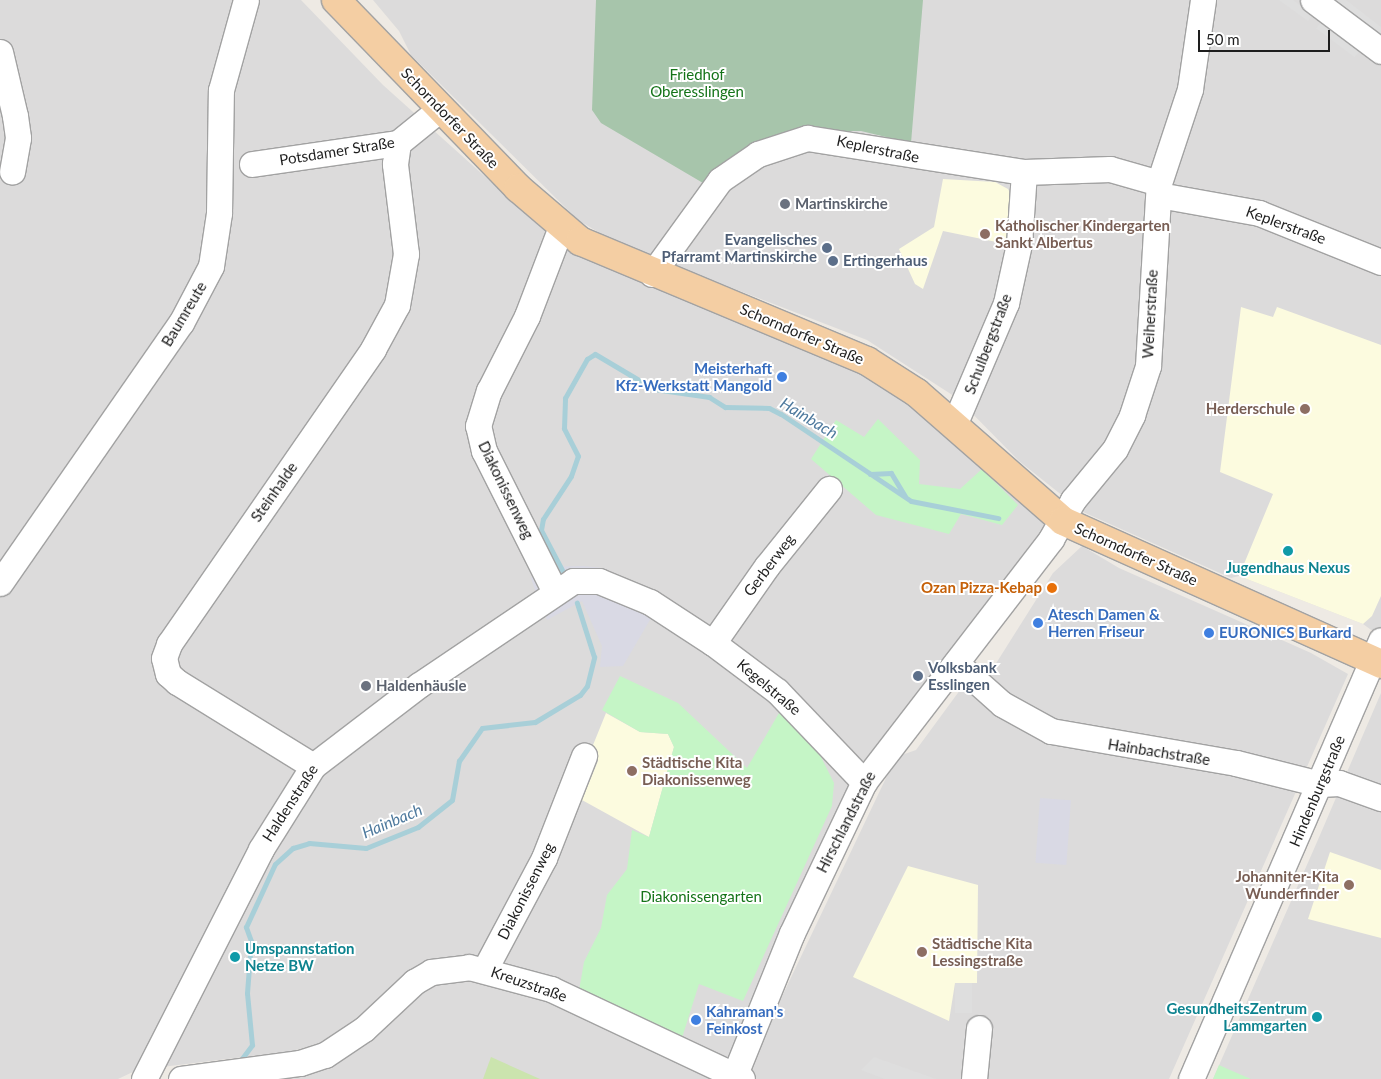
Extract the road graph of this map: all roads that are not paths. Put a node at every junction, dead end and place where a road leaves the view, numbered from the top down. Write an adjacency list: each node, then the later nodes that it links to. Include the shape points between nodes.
1 (246, 0): 19 (street, Baumreute, via 222,90 219,213 208,273 181,323)
2 (336, 0): 7 (main road, Schorndorfer Straße)
3 (1203, 0): 12 (street, Weiherstraße, via 1190,89)
4 (1313, 0): 5 (street)
5 (1381, 51)
6 (0, 52): 10 (street, via 18,138)
7 (440, 109): 8 (street, Potsdamer Straße); 13 (main road, Schorndorfer Straße)
8 (398, 143): 9 (street, Potsdamer Straße); 25 (street, Steinhalde, via 395,164 406,254 397,305 373,349 169,644 164,658 168,674 177,682)
9 (252, 164)
10 (12, 170)
11 (1024, 172): 12 (street, Keplerstraße, via 1110,169); 15 (street, Keplerstraße, via 924,158 820,138 789,142 758,154 720,180); 16 (street, Schulbergstraße, via 1019,244 1006,303)
12 (1159, 189): 14 (street, Keplerstraße, via 1259,213); 18 (street, Weiherstraße, via 1146,373 1115,449 1073,500)
13 (561, 227): 15 (main road, Schorndorfer Straße); 20 (street, Diakonissenweg, via 527,316 489,391 478,426 484,451)
14 (1381, 262)
15 (652, 274): 16 (main road, Schorndorfer Straße, via 867,360)
16 (954, 425): 18 (main road, Schorndorfer Straße)
17 (829, 489): 21 (street, Gerberweg, via 767,566)
18 (1062, 521): 22 (main road, Schorndorfer Straße); 23 (street, Hirschlandstraße)
19 (0, 583)
20 (554, 590): 21 (street, Kegelstraße, via 580,580 599,581 660,608); 25 (street, Haldenstraße, via 338,743)
21 (713, 642): 26 (street, Kegelstraße, via 794,706)
22 (1378, 655): 27 (street, Hindenburgstraße)
23 (962, 669): 26 (street, Hirschlandstraße); 27 (street, Hainbachstraße, via 1002,704 1051,730 1236,763)
24 (584, 756): 29 (street, Diakonissenweg, via 548,850)
25 (313, 766): 32 (street, Haldenstraße, via 261,849)
26 (864, 782): 31 (street, Hirschlandstraße, via 788,942)
27 (1320, 784): 28 (street, Hainbachstraße, via 1339,783); 35 (street, Hindenburgstraße)
28 (1381, 798)
29 (485, 969): 31 (street, Kreuzstraße, via 551,989); 33 (street, Kreuzstraße, via 431,972 400,994 364,1030 325,1055 300,1063)
30 (979, 1028): 34 (street)
31 (737, 1077)
32 (149, 1078)
33 (181, 1079)
34 (974, 1079)
35 (1192, 1079)

